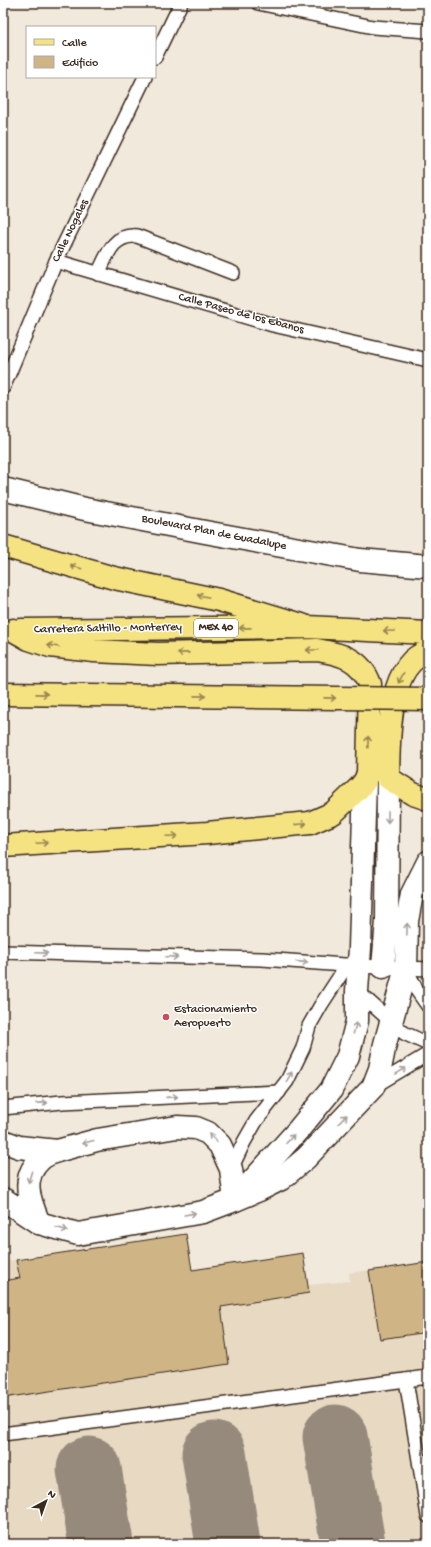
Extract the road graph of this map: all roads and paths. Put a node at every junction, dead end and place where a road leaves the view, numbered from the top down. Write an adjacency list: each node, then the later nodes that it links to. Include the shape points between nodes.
1 (181, 3): 4 (lane)
2 (258, 3): 3 (lane, via 373,27)
3 (428, 31)
4 (156, 55)
5 (145, 78): 6 (lane, Calle Nogales)
6 (56, 262): 8 (lane, Calle Paseo de los Ebanos); 10 (lane, Calle Nogales)
7 (233, 273): 8 (lane, via 137,236 131,236 117,240)
8 (98, 274): 9 (lane, Calle Paseo de los Ebanos, via 273,325)
9 (428, 360)
10 (3, 388)
11 (3, 489): 13 (street, Boulevard Plan de Guadalupe, via 85,509 205,532 360,560)
12 (3, 546): 14 (main road, one-way to 12, via 219,600 114,578)
13 (428, 566)
14 (307, 627): 15 (main road, Carretera Saltillo - Monterrey / MEX 40, one-way to 15); 16 (main road, Carretera Saltillo - Monterrey / MEX 40, one-way to 14)
15 (8, 630): 21 (main road, one-way to 15, via 368,773 370,684 366,673 352,660 337,653 317,650 158,654 94,652 50,646)
16 (428, 633)
17 (428, 652): 20 (main road, one-way to 20, via 408,664 398,681 389,730)
18 (3, 694): 19 (main road, one-way to 19, bridge)
19 (428, 699)
20 (388, 778): 22 (main road, via 413,794); 27 (street, one-way to 27, via 387,921)
21 (365, 781): 23 (main road, one-way to 21, via 207,833 310,823 333,813); 26 (street)
22 (428, 799)
23 (3, 846)
24 (428, 862): 28 (street, one-way to 24, via 407,921 412,894)
25 (3, 952): 26 (lane, one-way to 26, via 262,959)
26 (353, 966): 27 (lane); 30 (street); 36 (lane, one-way to 26, via 296,1063 309,1026 321,1005)
27 (383, 967): 28 (lane)
28 (406, 968): 29 (lane); 31 (lane); 32 (street)
29 (428, 969)
30 (357, 991): 32 (lane); 42 (street, one-way to 30, via 331,1090 348,1056 357,1021)
31 (428, 1006)
32 (391, 1022): 33 (lane, via 404,1033); 35 (street)
33 (428, 1044)
34 (428, 1054): 35 (lane, one-way to 34)
35 (373, 1087): 42 (street, one-way to 35, via 281,1179 306,1158)
36 (279, 1092): 37 (lane, one-way to 36, via 62,1102); 40 (lane, via 256,1121)
37 (3, 1108)
38 (3, 1141): 39 (street, via 19,1147)
39 (57, 1151): 40 (street, one-way to 39, via 220,1145 208,1133 196,1128 177,1127 97,1140); 43 (street, one-way to 43, via 41,1159 31,1171 28,1182 29,1198)
40 (231, 1169): 42 (street)
41 (3, 1199): 43 (street)
42 (235, 1200): 43 (street, one-way to 42, via 78,1234 203,1212)
43 (39, 1223)
44 (428, 1377): 45 (lane)
45 (406, 1380): 46 (lane); 47 (lane)
46 (3, 1434)
47 (428, 1516)

